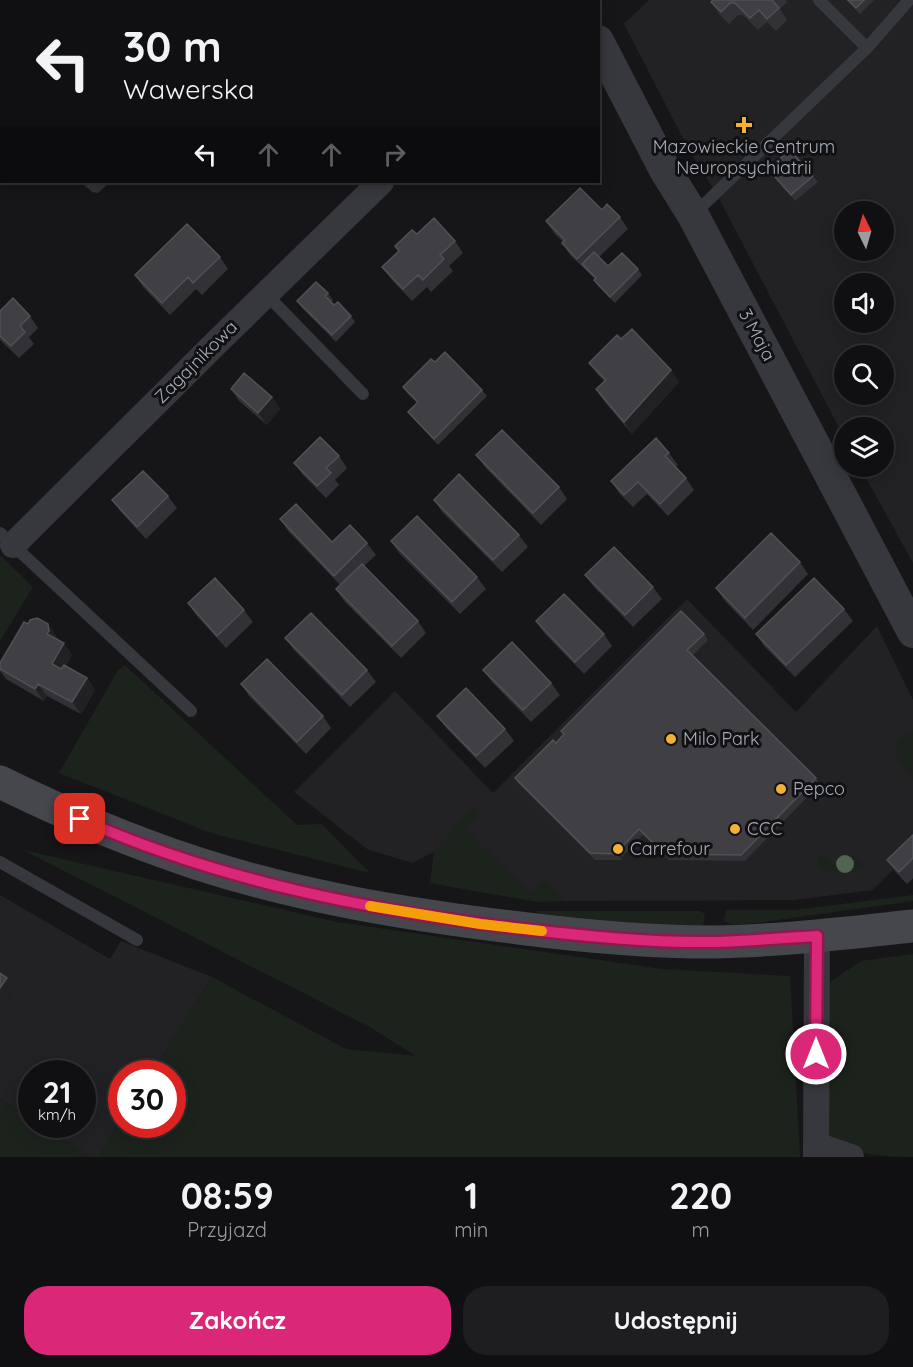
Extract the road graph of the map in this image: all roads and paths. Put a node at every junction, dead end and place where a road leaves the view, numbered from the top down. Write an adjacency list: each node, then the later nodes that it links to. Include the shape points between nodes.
1 (819, 0): 4 (lane)
2 (909, 0): 4 (lane)
3 (600, 44): 6 (street, 3 Maja, via 665,170)
4 (867, 48): 6 (lane)
5 (380, 183): 7 (street, Zagajnikowa)
6 (693, 215): 10 (street, 3 Maja)
7 (266, 294): 8 (lane); 9 (street, Zagajnikowa)
8 (363, 394)
9 (7, 539): 11 (lane)
10 (913, 632)
11 (191, 711)
12 (0, 782): 15 (main road, via 99,828 196,863 373,907 595,938 711,942)
13 (0, 861): 16 (lane)
14 (913, 926): 15 (main road)
15 (817, 936): 17 (street)
16 (137, 940)
17 (816, 1151): 18 (street)
18 (851, 1157)

